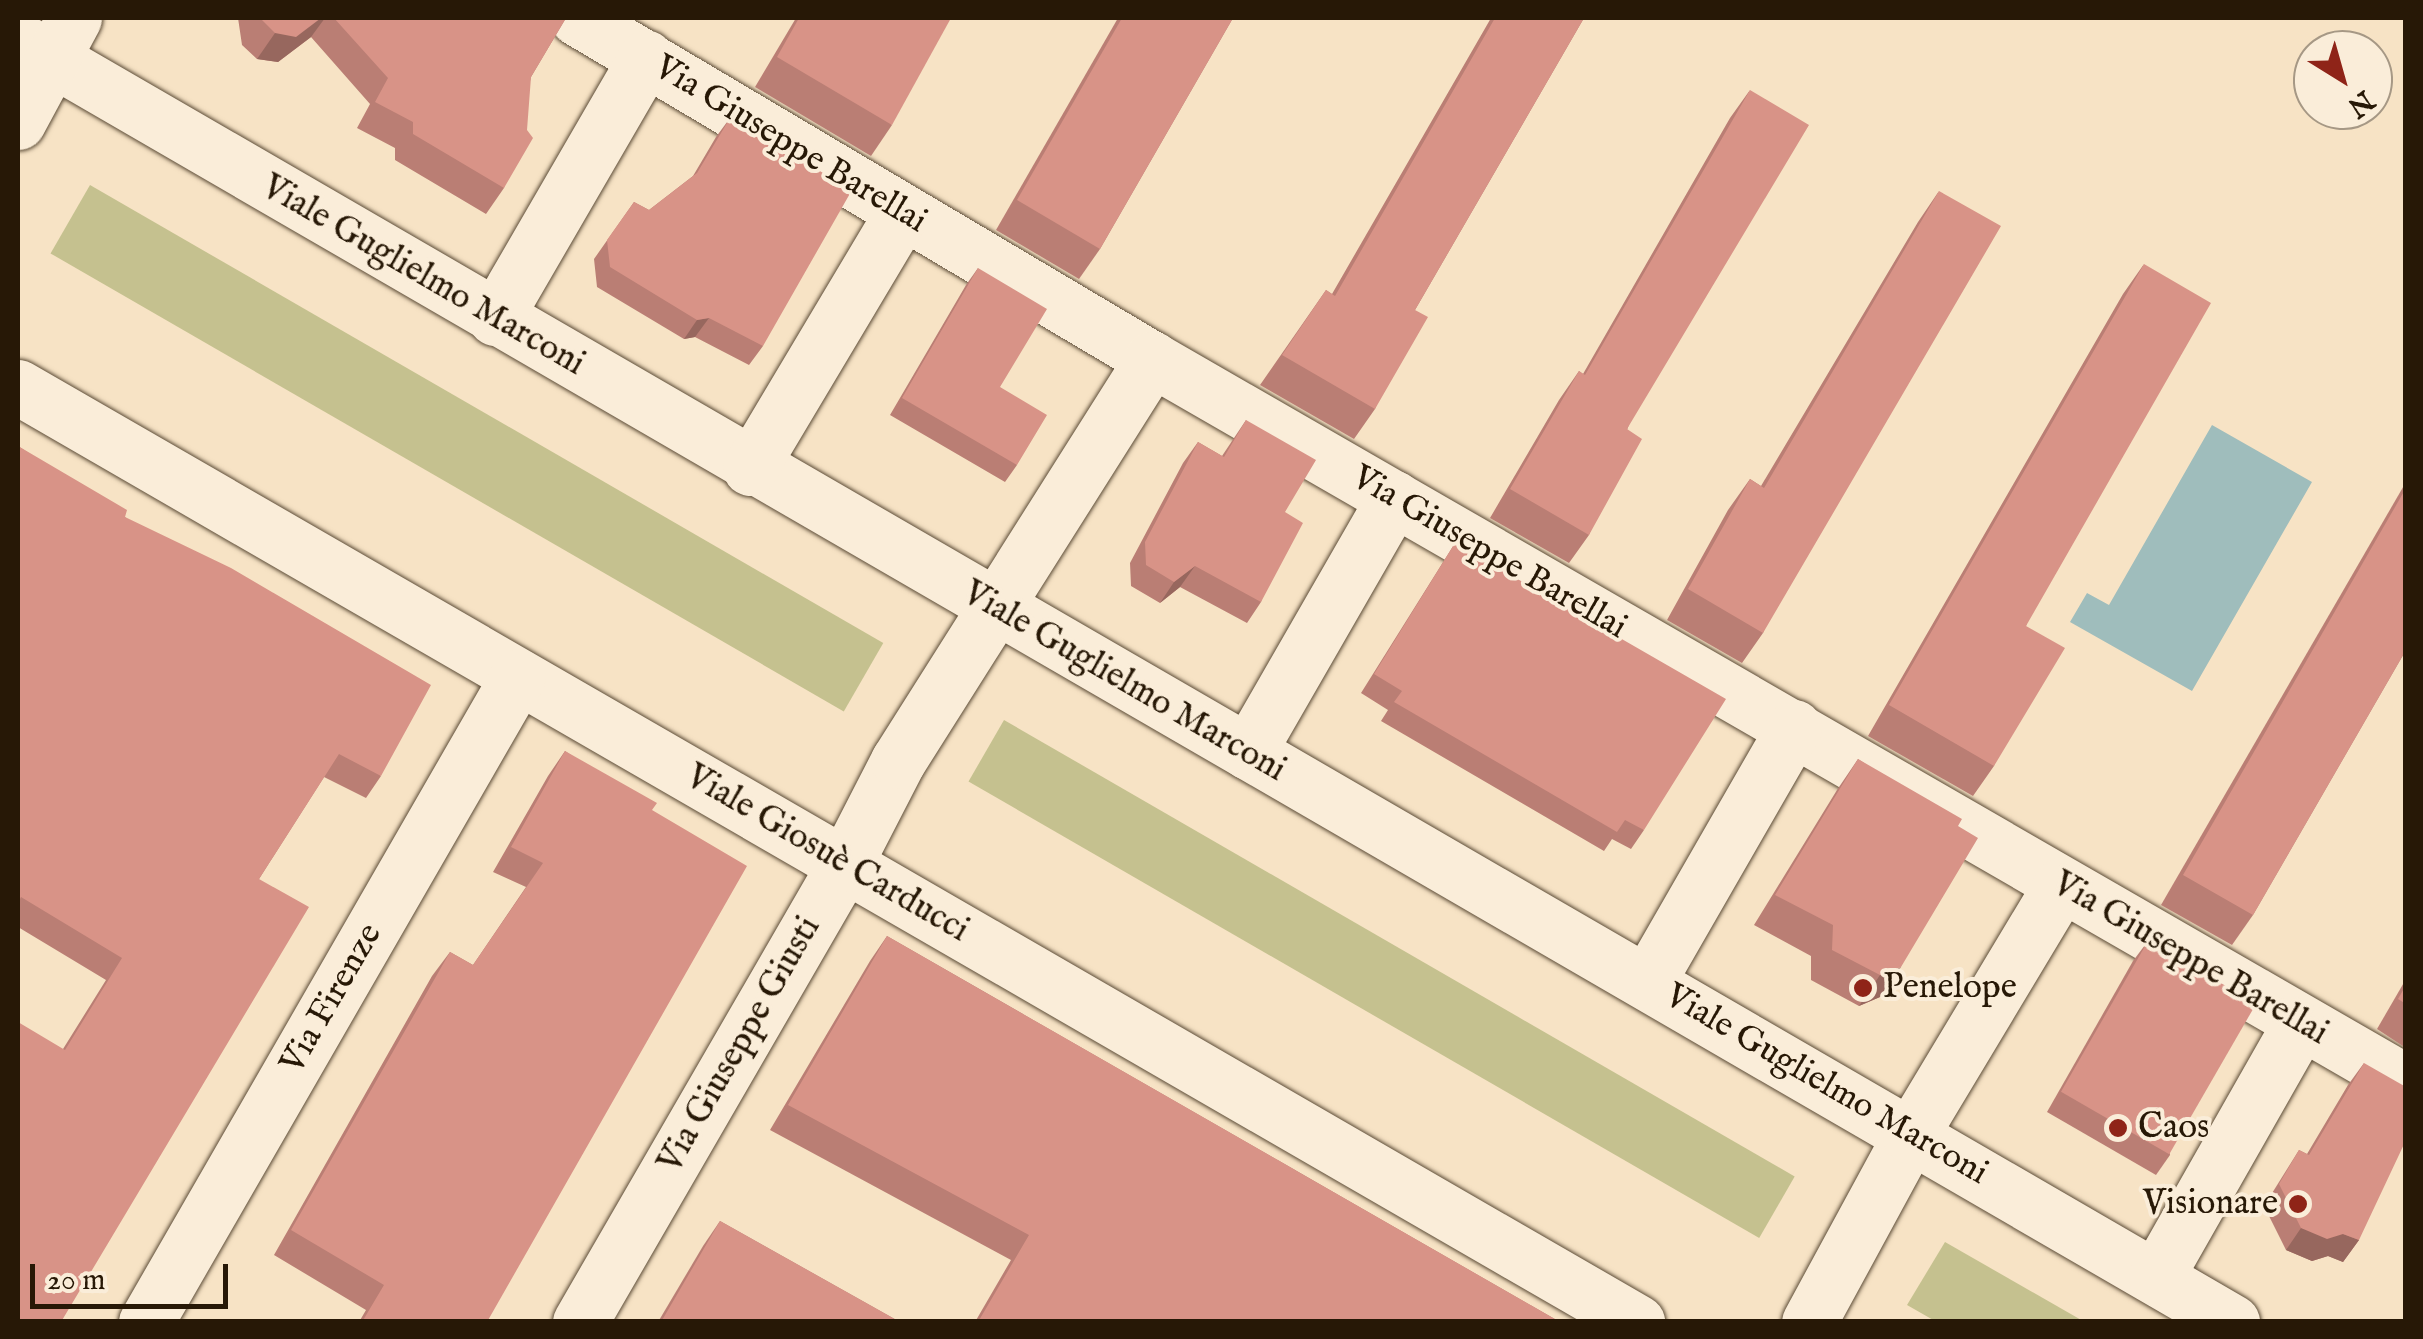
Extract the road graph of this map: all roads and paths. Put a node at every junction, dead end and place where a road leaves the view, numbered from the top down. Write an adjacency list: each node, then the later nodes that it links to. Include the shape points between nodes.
1 (577, 18): 3 (street, Via Giuseppe Barellai)
2 (47, 38): 4 (street); 6 (street, Viale Guglielmo Marconi)
3 (646, 58): 5 (street, Via Giuseppe Barellai); 6 (street)
4 (18, 122)
5 (902, 213): 7 (street, Via Giuseppe Barellai); 9 (street)
6 (495, 318): 9 (street, Viale Guglielmo Marconi)
7 (1152, 359): 10 (street, Via Giuseppe Barellai); 11 (street, Via Giuseppe Giusti)
8 (18, 387): 12 (street, Viale Giosuè Carducci)
9 (750, 468): 11 (street, Viale Guglielmo Marconi)
10 (1394, 498): 13 (street, Via Giuseppe Barellai); 14 (street)
11 (994, 607): 14 (street, Viale Guglielmo Marconi); 15 (street, Via Giuseppe Giusti, via 898,762)
12 (518, 676): 15 (street, Viale Giosuè Carducci); 22 (street, Via Firenze)
13 (1794, 727): 16 (street, Via Giuseppe Barellai); 17 (street)
14 (1248, 752): 17 (street, Viale Guglielmo Marconi)
15 (845, 864): 23 (street, Via Giuseppe Giusti); 24 (street, Viale Giosuè Carducci)
16 (2062, 885): 18 (street, Via Giuseppe Barellai); 20 (street)
17 (1648, 981): 20 (street, Viale Guglielmo Marconi)
18 (2300, 1023): 19 (street, Via Giuseppe Barellai); 21 (street)
19 (2406, 1082)
20 (1910, 1136): 21 (street, Viale Guglielmo Marconi); 25 (street)
21 (2156, 1277): 26 (street, Viale Guglielmo Marconi)
22 (146, 1322)
23 (580, 1322)
24 (1637, 1322)
25 (1809, 1322)
26 (2232, 1322)

